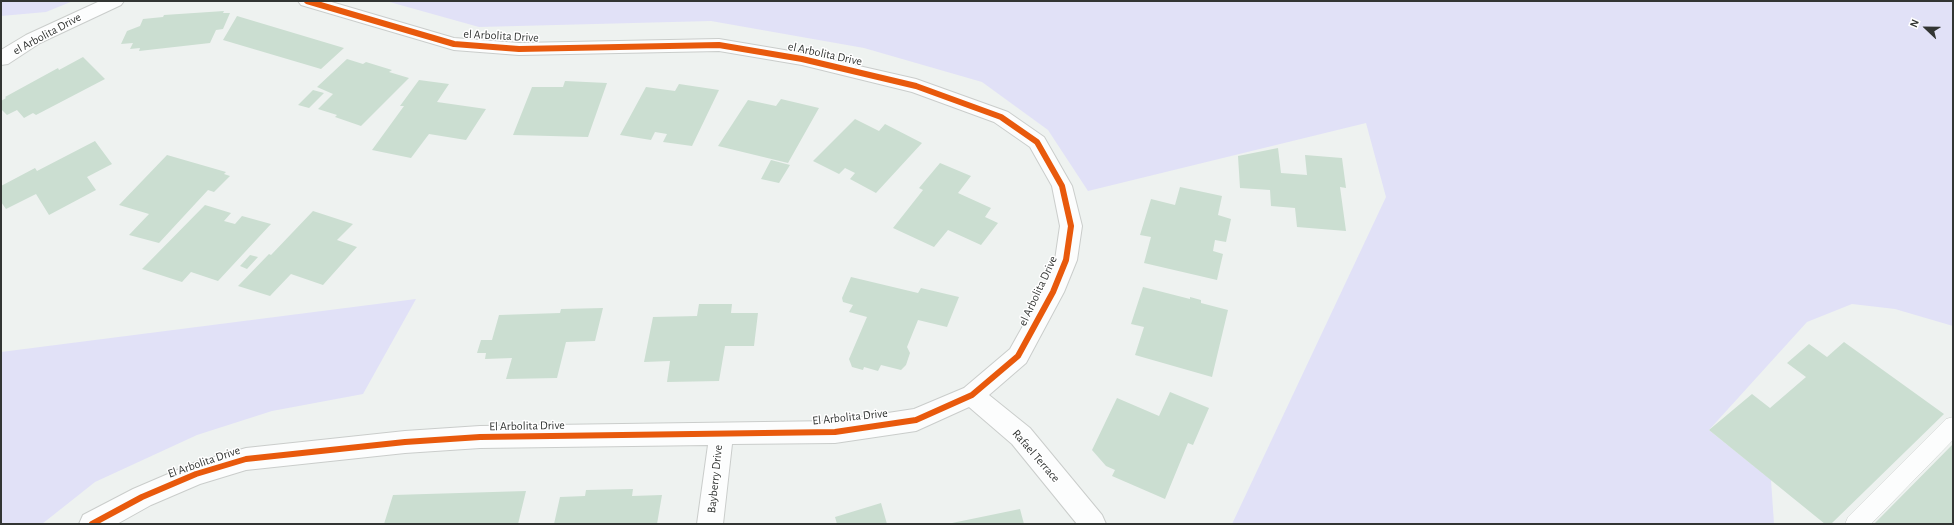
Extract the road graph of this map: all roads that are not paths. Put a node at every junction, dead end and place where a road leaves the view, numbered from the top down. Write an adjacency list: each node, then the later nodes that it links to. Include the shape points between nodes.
1 (115, 1): 3 (street, el Arbolita Drive, via 33,39)
2 (307, 1): 4 (street, el Arbolita Drive, via 454,44 519,49 719,45 794,58 916,86 1001,117 1037,142 1062,186 1072,226 1066,260 1053,292 1018,356)
3 (1, 59)
4 (972, 395): 6 (street, El Arbolita Drive, via 916,420 835,432); 9 (street, Rafael Terrace, via 1021,436)
5 (1953, 426): 10 (lane)
6 (720, 434): 7 (street, El Arbolita Drive, via 480,438 405,442 246,459 196,474 149,494); 8 (street, Bayberry Drive, via 720,455)
7 (92, 524)
8 (710, 524)
9 (1093, 524)
10 (1856, 524)

